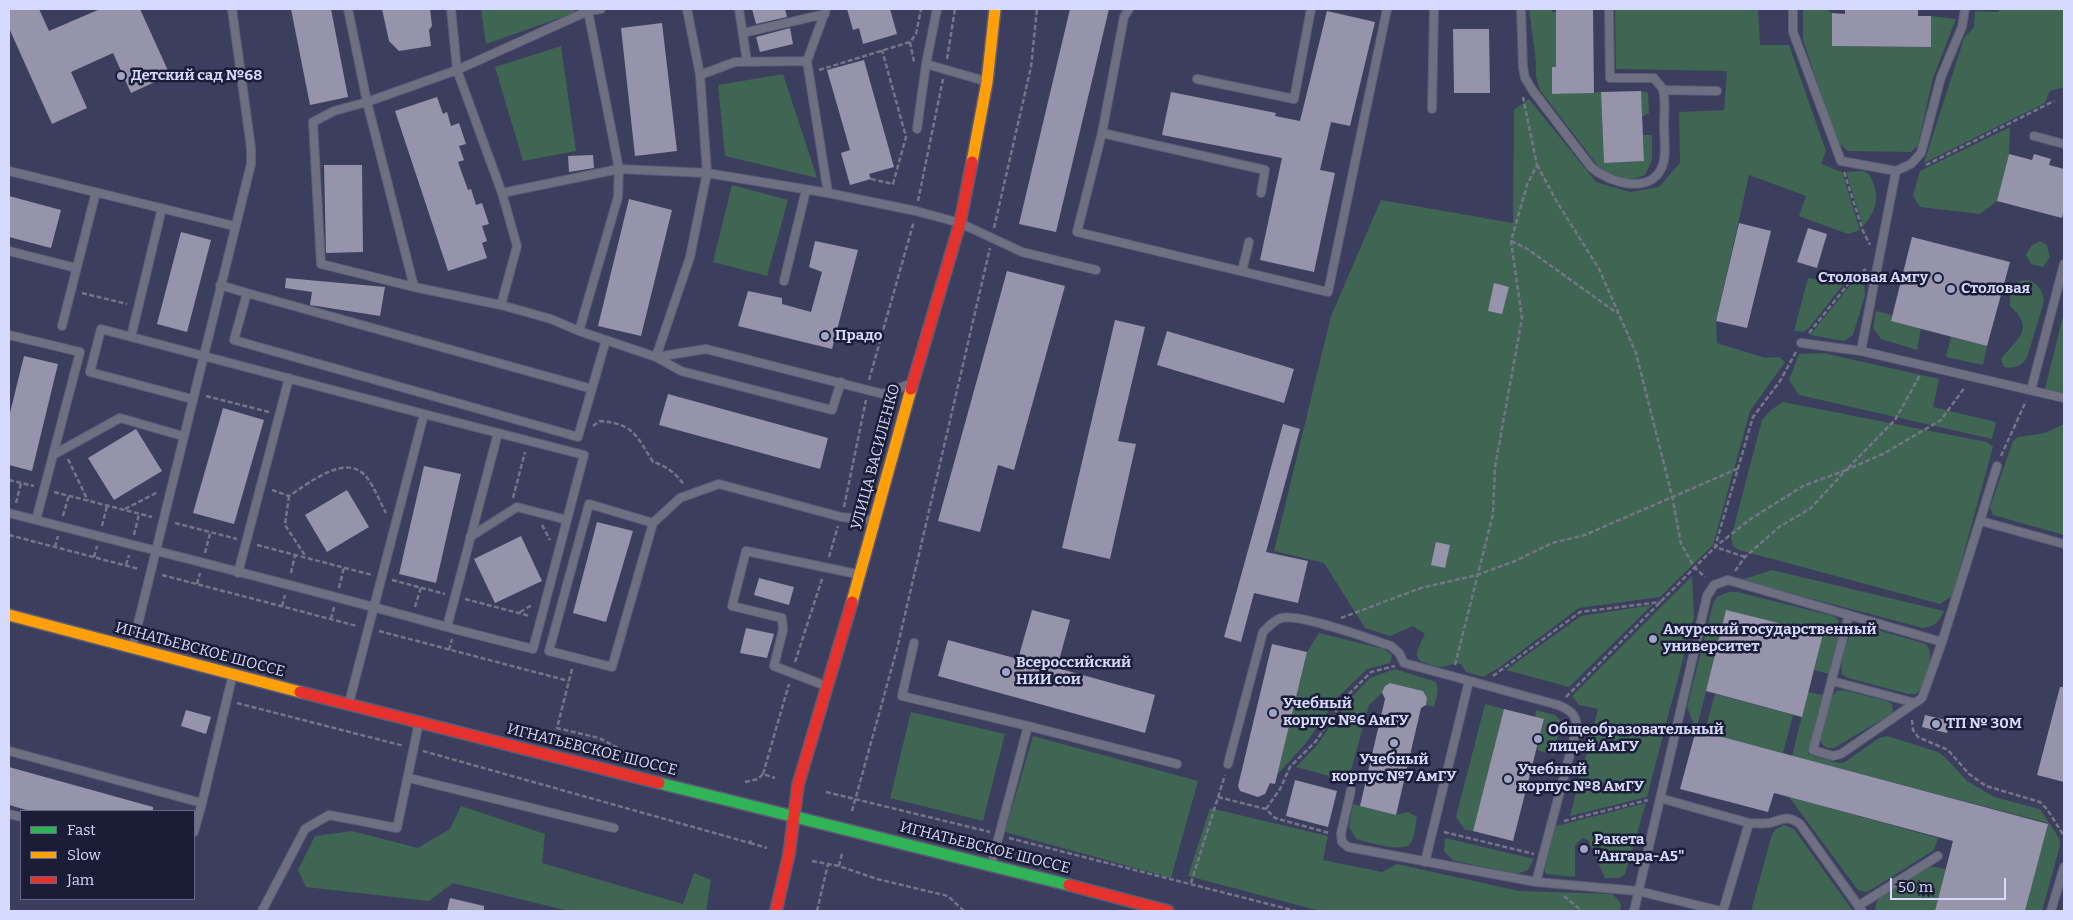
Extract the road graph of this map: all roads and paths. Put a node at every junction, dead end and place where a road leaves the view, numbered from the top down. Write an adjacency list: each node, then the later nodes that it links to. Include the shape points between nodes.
1 (232, 9): 56 (lane, via 251,148 251,164)
2 (348, 9): 35 (lane)
3 (451, 9): 26 (lane)
4 (601, 9): 19 (lane)
5 (687, 9): 28 (lane)
6 (739, 9): 21 (lane)
7 (921, 9): 22 (path, via 916,34 910,42)
8 (937, 9): 25 (lane)
9 (995, 9): 31 (main road, УЛИЦА ВАСИЛЕНКО)
10 (1037, 9): 57 (path, via 1031,67)
11 (1129, 9): 38 (lane, via 1124,17)
12 (1311, 9): 30 (lane, via 1294,99)
13 (1387, 9): 65 (lane, via 1328,292)
14 (1434, 9): 36 (lane)
15 (1521, 9): 29 (lane)
16 (1609, 9): 32 (lane, via 1610,78 1654,78)
17 (1793, 9): 41 (lane, via 1793,32)
18 (1965, 9): 46 (lane, via 1962,27 1941,77 1921,153 1911,164)
19 (588, 10): 26 (lane); 44 (lane)
20 (825, 11): 21 (lane); 23 (lane)
21 (742, 33): 24 (lane)
22 (882, 50): 27 (path); 48 (path, via 906,137 893,184)
23 (807, 60): 24 (lane); 27 (lane)
24 (747, 62): 28 (lane, via 735,62)
25 (926, 64): 31 (lane); 37 (lane)
26 (457, 70): 35 (lane); 51 (lane)
27 (808, 73): 52 (lane)
28 (700, 75): 47 (lane)
29 (1525, 78): 32 (lane, via 1591,167 1612,181 1636,185 1647,182 1664,161); 42 (path, via 1522,94)
30 (1197, 79)
31 (987, 82): 55 (main road, УЛИЦА ВАСИЛЕНКО)
32 (1663, 90): 33 (lane)
33 (1717, 91)
34 (2054, 101): 43 (path)
35 (367, 102): 68 (lane); 68 (lane, via 334,111 313,122 321,264)
36 (1432, 109)
37 (916, 129)
38 (1102, 133): 53 (lane, via 1265,170); 65 (lane, via 1077,232)
39 (2034, 136): 40 (lane)
40 (2064, 144)
41 (1840, 161): 46 (lane); 61 (path, via 1863,231)
42 (1537, 165): 58 (path, via 1526,185); 73 (path, via 1599,269)
43 (1920, 168)
44 (618, 169): 47 (lane); 51 (lane); 75 (lane, via 618,197)
45 (9, 170): 50 (lane)
46 (1896, 171): 61 (lane)
47 (707, 173): 49 (lane); 82 (lane, via 690,257)
48 (870, 179)
49 (806, 190): 52 (lane); 66 (lane)
50 (96, 192): 54 (lane); 63 (lane)
51 (502, 193): 71 (lane, via 517,246)
52 (828, 193): 55 (lane)
53 (1261, 193)
54 (162, 208): 56 (lane); 72 (lane)
55 (960, 223): 57 (lane); 87 (main road, УЛИЦА ВАСИЛЕНКО)
56 (234, 226): 67 (lane)
57 (992, 238): 64 (lane, via 1022,252); 183 (path, via 897,649)
58 (1511, 241): 73 (path, via 1526,248); 136 (path, via 1522,318 1496,467 1493,514)
59 (1249, 242): 65 (lane)
60 (9, 252): 63 (lane)
61 (1878, 262): 79 (path, via 1853,278); 80 (lane)
62 (2064, 264): 89 (lane)
63 (76, 268): 69 (lane)
64 (1096, 270)
65 (1242, 271)
66 (784, 280)
67 (220, 285): 70 (lane); 81 (lane)
68 (414, 287): 71 (lane)
69 (71, 290): 72 (path); 74 (lane)
70 (247, 293): 88 (lane); 96 (lane, via 234,340)
71 (501, 305): 75 (lane)
72 (138, 307): 77 (lane)
73 (1619, 314): 110 (path, via 1636,353)
74 (62, 326)
75 (579, 331): 78 (lane)
76 (9, 335): 99 (lane, via 80,352)
77 (131, 337): 81 (lane); 90 (lane, via 101,329 90,372)
78 (606, 340): 82 (lane); 88 (lane)
79 (1801, 343): 80 (lane); 101 (path, via 1780,381 1753,417)
80 (1861, 351): 83 (lane)
81 (203, 356): 85 (lane); 90 (lane)
82 (656, 357): 86 (lane, via 706,350); 86 (lane, via 681,371 832,410)
83 (1925, 366): 84 (lane); 102 (path, via 1895,420)
84 (1973, 377): 89 (lane); 102 (path, via 1941,420 1883,454)
85 (289, 378): 92 (lane); 93 (lane)
86 (841, 382): 87 (lane, via 883,394)
87 (912, 384): 119 (main road, УЛИЦА ВАСИЛЕНКО)
88 (592, 389): 96 (lane)
89 (2031, 390): 91 (lane); 100 (path)
90 (193, 396): 93 (path); 95 (lane)
91 (2064, 398)
92 (424, 414): 94 (lane); 122 (lane)
93 (280, 415): 106 (lane)
94 (498, 433): 97 (lane); 124 (lane)
95 (183, 436): 98 (lane, via 120,418); 105 (lane)
96 (578, 437): 108 (path, via 600,421 620,423 635,433 653,462 680,478)
97 (528, 440): 113 (path); 118 (lane, via 584,455)
98 (63, 449): 99 (lane); 111 (path)
99 (53, 455): 107 (lane)
100 (1997, 466): 120 (lane)
101 (1739, 468): 110 (path); 127 (path)
102 (1846, 470): 127 (path, via 1803,486 1748,520); 131 (path, via 1811,508 1779,527)
103 (9, 480): 104 (path)
104 (21, 483): 107 (path); 115 (path)
105 (171, 485): 112 (path); 117 (lane)
106 (261, 486): 109 (path); 125 (lane)
107 (44, 489): 111 (path); 116 (lane)
108 (690, 494): 119 (lane, via 719,484 841,517); 121 (lane, via 680,498)
109 (289, 496): 122 (path, via 337,468 353,468 367,477); 130 (path, via 285,525)
110 (1672, 496): 132 (path, via 1681,544); 136 (path, via 1585,535 1552,543)
111 (88, 501): 112 (path)
112 (124, 510): 117 (path)
113 (510, 512): 114 (lane, via 517,507); 124 (lane)
114 (536, 512): 118 (lane); 129 (path)
115 (11, 514): 116 (lane)
116 (36, 520): 128 (lane)
117 (163, 520): 125 (path); 128 (lane)
118 (567, 520): 129 (lane)
119 (875, 521): 135 (main road, УЛИЦА ВАСИЛЕНКО)
120 (1981, 521): 126 (lane); 151 (lane)
121 (653, 523): 154 (lane, via 612,667); 154 (lane, via 589,504 549,651)
122 (394, 528): 137 (lane)
123 (9, 535): 133 (path)
124 (470, 537): 141 (lane)
125 (246, 542): 130 (path); 134 (lane)
126 (2064, 544)
127 (1716, 547): 131 (path); 132 (path)
128 (155, 551): 133 (lane); 134 (lane)
129 (557, 555): 147 (lane)
130 (306, 557): 137 (path)
131 (1745, 557): 138 (path)
132 (1695, 568): 139 (path); 142 (path)
133 (150, 572): 150 (path); 153 (lane)
134 (238, 573): 143 (lane)
135 (859, 574): 162 (main road, УЛИЦА ВАСИЛЕНКО); 162 (lane, via 746,551 732,606 782,618 783,630 774,666)
136 (1477, 575): 148 (path, via 1421,588); 157 (path)
137 (381, 577): 140 (path); 143 (lane)
138 (1728, 580): 139 (lane); 145 (lane)
139 (1714, 585): 182 (lane, via 1707,596)
140 (421, 587): 141 (path); 146 (path)
141 (455, 596): 147 (path); 149 (lane)
142 (1662, 601): 161 (path, via 1580,612); 166 (path)
143 (373, 608): 146 (lane); 150 (lane)
144 (9, 615): 153 (main road, ИГНАТЬЕВСКОЕ ШОССЕ)
145 (1849, 615): 151 (lane); 159 (lane)
146 (413, 618): 149 (lane)
147 (541, 618): 149 (lane, via 533,649)
148 (1324, 624): 155 (lane, via 1391,646); 173 (lane, via 1284,618 1272,622 1263,632)
149 (447, 627)
150 (368, 628): 160 (path); 165 (lane)
151 (1942, 642): 164 (lane, via 1926,691)
152 (914, 643): 168 (lane, via 902,696)
153 (132, 647): 156 (main road, ИГНАТЬЕВСКОЕ ШОССЕ)
154 (575, 658): 160 (path)
155 (1404, 663): 157 (lane); 185 (path, via 1371,672 1345,698 1316,741 1290,766)
156 (233, 674): 163 (lane); 165 (main road, ИГНАТЬЕВСКОЕ ШОССЕ)
157 (1453, 676): 158 (lane)
158 (1468, 680): 161 (lane); 192 (lane)
159 (1832, 680): 164 (lane); 164 (lane, via 1813,750 1833,756 1848,750)
160 (569, 681): 171 (path, via 557,728 599,738)
161 (1482, 684): 166 (lane)
162 (828, 686): 187 (main road, УЛИЦА ВАСИЛЕНКО, via 798,785)
163 (227, 700): 169 (path); 184 (lane)
164 (1916, 703): 195 (path, via 1912,721 1918,737 1948,750 1969,774 1986,786 2040,802)
165 (349, 705): 167 (main road, ИГНАТЬЕВСКОЕ ШОССЕ)
166 (1558, 705): 189 (lane, via 1569,709 1576,717 1577,727)
167 (419, 723): 169 (lane); 187 (main road, ИГНАТЬЕВСКОЕ ШОССЕ)
168 (1028, 726): 172 (lane); 194 (lane)
169 (414, 749): 174 (lane); 197 (path)
170 (9, 751): 184 (lane)
171 (634, 756)
172 (1176, 764)
173 (1228, 764): 181 (path)
174 (409, 778): 191 (lane); 213 (lane, via 397,828 329,815 305,829)
175 (775, 778): 176 (path, via 763,774)
176 (758, 779): 177 (path); 178 (path)
177 (744, 782)
178 (758, 786)
179 (1351, 790): 193 (lane)
180 (826, 792): 183 (path)
181 (1218, 797): 185 (path); 209 (path)
182 (1660, 798): 188 (lane); 189 (path); 210 (lane)
183 (855, 799): 186 (path); 194 (path)
184 (202, 803): 190 (lane)
185 (1266, 809): 193 (path, via 1274,818)
186 (851, 812)
187 (794, 817): 205 (main road, ИГНАТЬЕВСКОЕ ШОССЕ); 214 (main road, УЛИЦА ВАСИЛЕНКО)
188 (1749, 823): 212 (lane, via 1792,818 1800,824); 220 (lane)
189 (1550, 824): 200 (lane)
190 (195, 828)
191 (614, 828)
192 (1433, 829): 200 (path); 203 (lane)
193 (1341, 834): 203 (lane, via 1342,842 1348,847)
194 (999, 835): 205 (lane); 209 (path)
195 (2064, 836)
196 (751, 839): 197 (path)
197 (750, 843): 198 (path)
198 (767, 848)
199 (842, 853): 206 (path)
200 (1542, 856): 208 (lane)
201 (1938, 856): 212 (lane)
202 (812, 861): 204 (path)
203 (1425, 862): 208 (lane)
204 (828, 864): 206 (path); 215 (path)
205 (992, 864): 217 (main road, ИГНАТЬЕВСКОЕ ШОССЕ)
206 (839, 866): 216 (path, via 876,879 948,896)
207 (2064, 867): 221 (lane)
208 (1536, 882): 210 (lane)
209 (1191, 883): 218 (path)
210 (1638, 891): 211 (lane); 219 (lane)
211 (1686, 907): 220 (lane)
212 (1860, 908)
213 (262, 911)
214 (776, 911)
215 (817, 911)
216 (964, 911)
217 (1168, 911)
218 (1296, 911)
219 (1634, 911)
220 (1722, 911)
221 (2051, 911)

